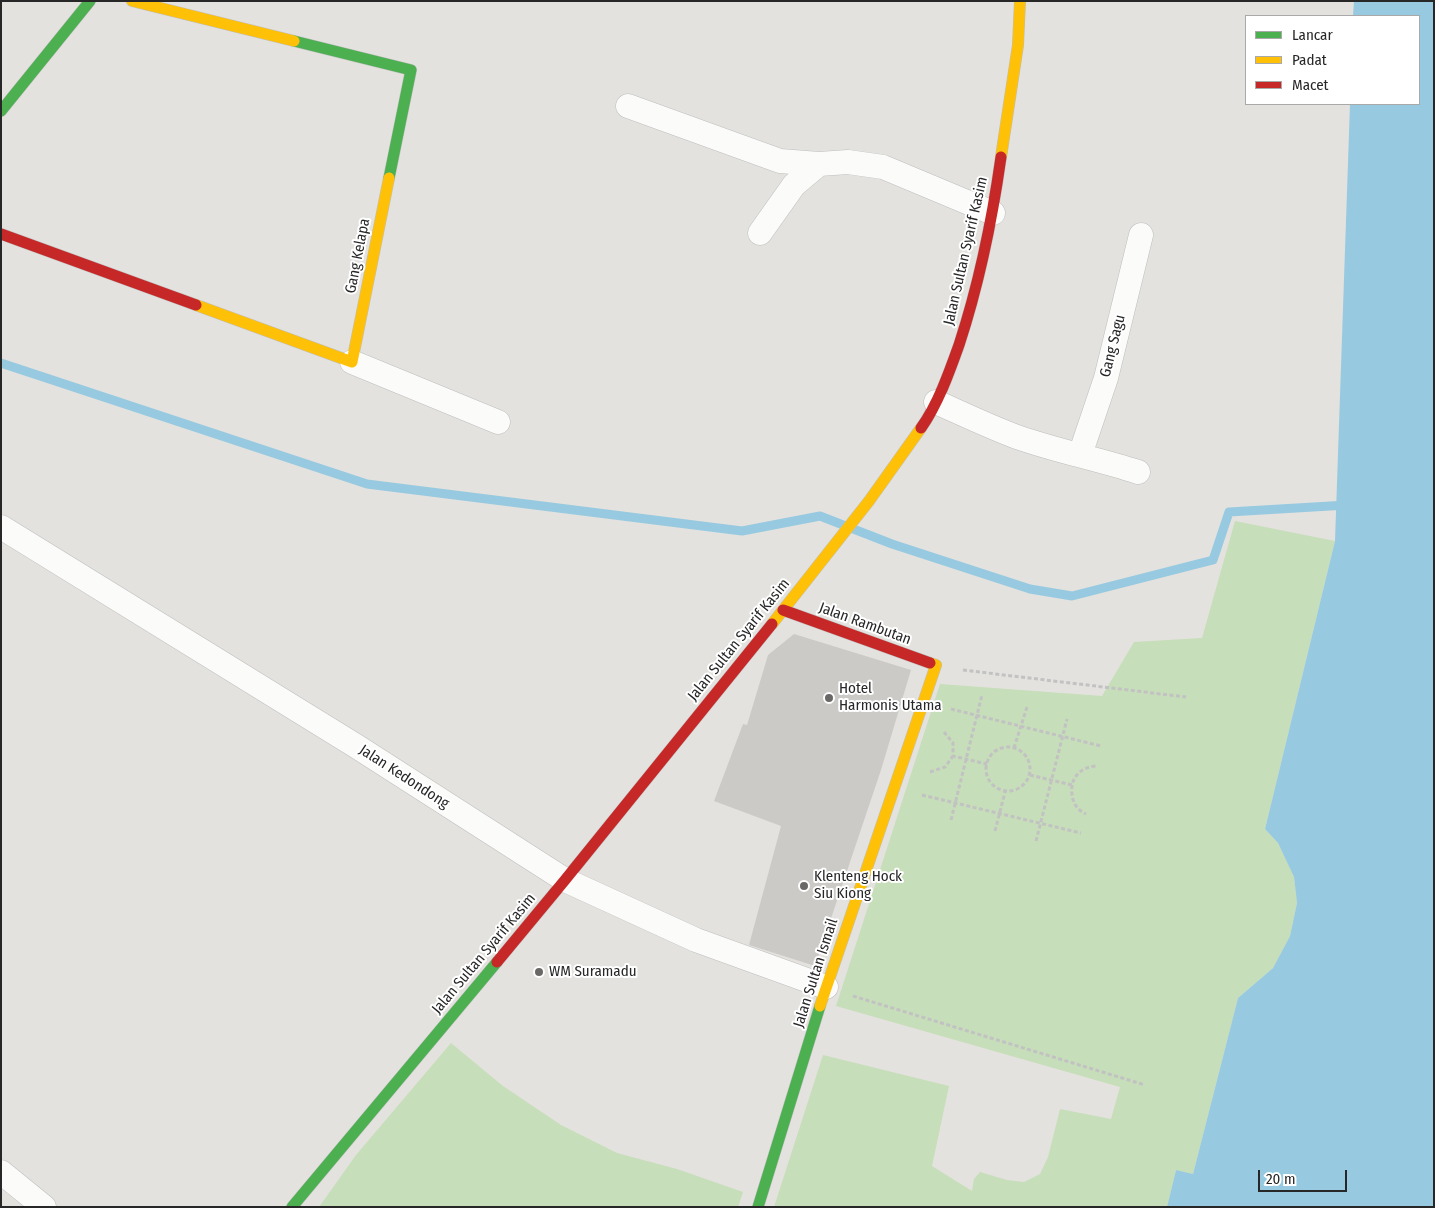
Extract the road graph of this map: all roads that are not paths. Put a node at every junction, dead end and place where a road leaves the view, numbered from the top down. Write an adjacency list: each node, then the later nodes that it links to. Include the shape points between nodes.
1 (90, 1): 5 (street)
2 (132, 1): 11 (street, Gang Kelapa, via 411,70)
3 (1020, 1): 7 (street, Jalan Sultan Syarif Kasim, via 1018,45)
4 (628, 106): 6 (street, via 780,160)
5 (1, 111)
6 (819, 164): 7 (street, via 848,162 883,167); 8 (street, via 794,185)
7 (993, 213): 12 (street, Jalan Sultan Syarif Kasim, via 971,308)
8 (760, 233)
9 (1, 234): 11 (street)
10 (1141, 235): 14 (street, Gang Sagu, via 1106,378)
11 (352, 362): 13 (street)
12 (936, 402): 14 (street, via 1016,436); 17 (street, Jalan Sultan Syarif Kasim, via 930,416 869,501)
13 (498, 422)
14 (1080, 455): 15 (street)
15 (1138, 472)
16 (1, 527): 19 (street, Jalan Kedondong, via 356,746)
17 (783, 610): 18 (street, Jalan Rambutan); 19 (street, Jalan Sultan Syarif Kasim)
18 (936, 665): 20 (street, Jalan Sultan Ismail)
19 (565, 880): 20 (street, Jalan Kedondong, via 696,940); 23 (street, Jalan Sultan Syarif Kasim)
20 (826, 988): 24 (street, Jalan Sultan Ismail)
21 (1, 1172): 22 (street)
22 (44, 1207)
23 (292, 1207)
24 (758, 1207)

